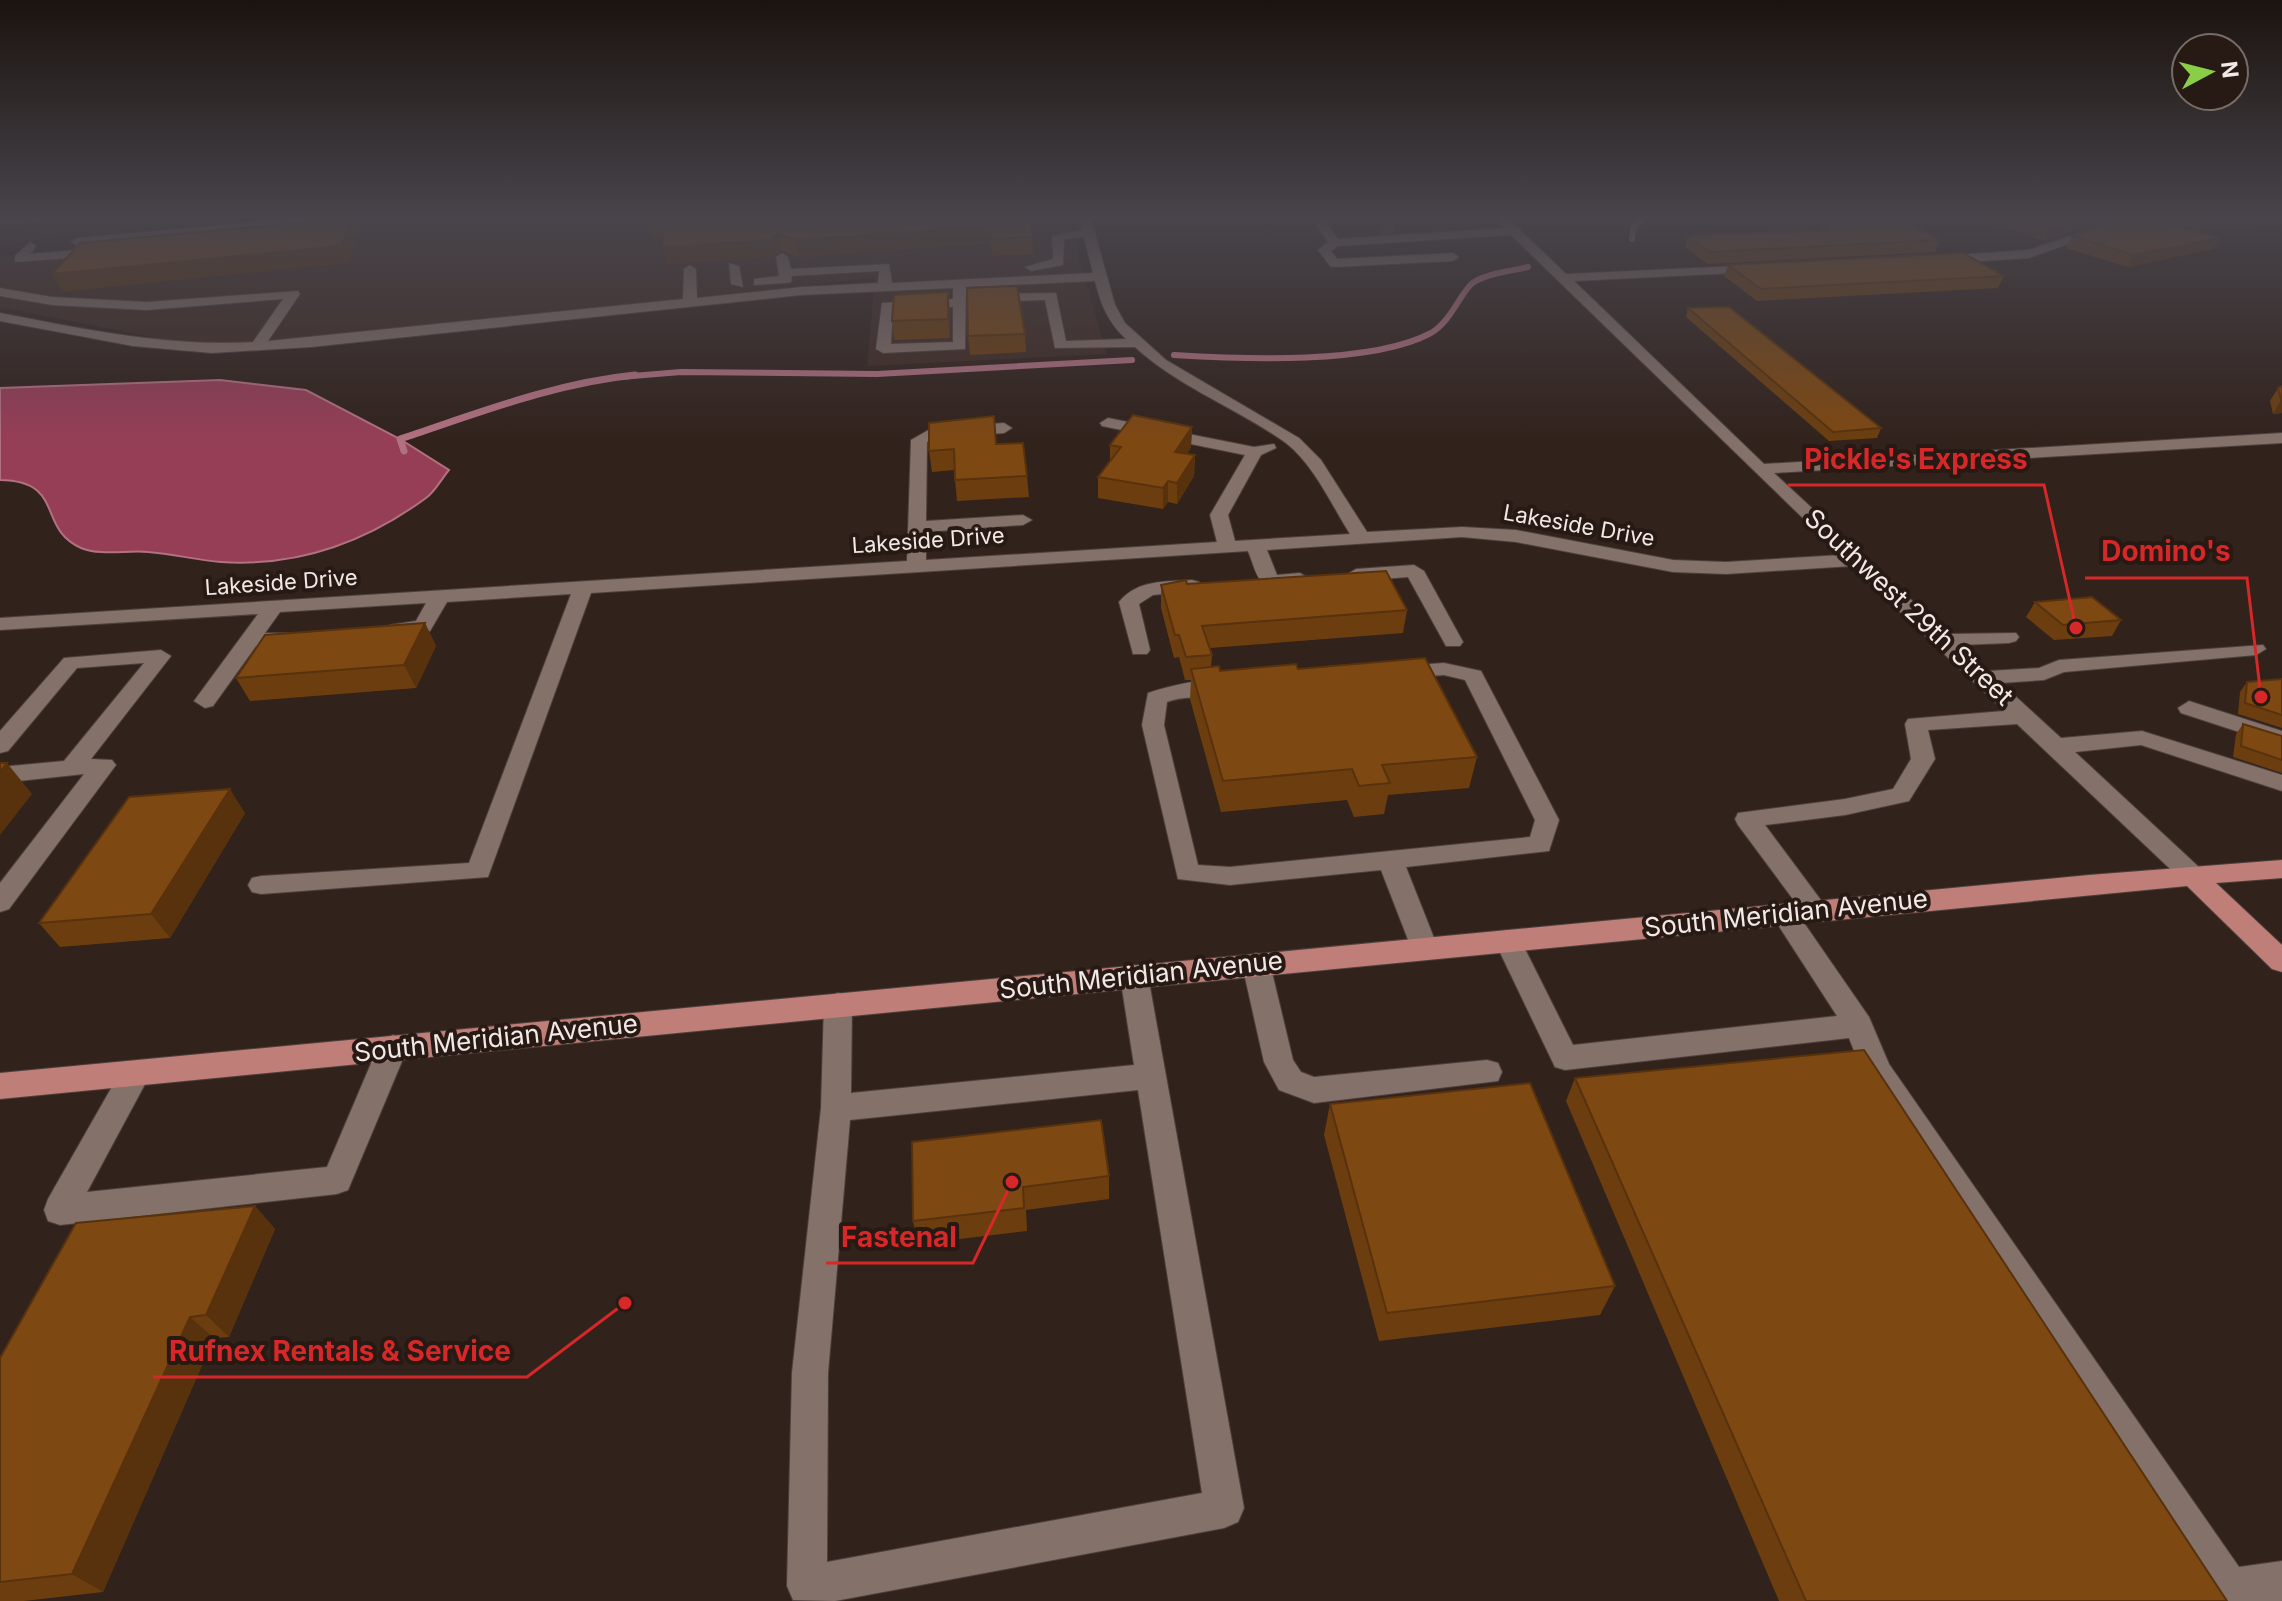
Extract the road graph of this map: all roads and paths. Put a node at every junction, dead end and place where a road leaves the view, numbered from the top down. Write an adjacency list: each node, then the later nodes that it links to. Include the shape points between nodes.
1 (20, 294): 11 (street, via 52,301 147,306 293,294)
2 (699, 294): 7 (street)
3 (716, 294): 7 (street)
4 (957, 294): 8 (street)
5 (1105, 294): 10 (street, via 1119,325)
6 (1577, 294): 19 (street, Southwest 29th Street)
7 (690, 296): 11 (street)
8 (959, 301): 8 (street, via 960,346 883,349 887,306); 10 (street, via 1051,296 1060,345)
9 (0, 317): 11 (street, via 169,347)
10 (1135, 343): 16 (street, via 1210,395)
11 (257, 347)
12 (1108, 423): 17 (street)
13 (1004, 428): 21 (street, via 932,433 919,440)
14 (2282, 438): 15 (street)
15 (2259, 440): 18 (street); 19 (street)
16 (1293, 441): 17 (street); 22 (street, via 1315,464)
17 (1255, 452): 24 (street, via 1219,515)
18 (2282, 453)
19 (1760, 469): 25 (street, Southwest 29th Street)
20 (1023, 520): 21 (street)
21 (917, 527): 26 (street)
22 (1361, 537): 23 (street, Lakeside Drive); 25 (street, Lakeside Drive, via 1462,532 1516,536 1673,566)
23 (1255, 544): 24 (street, Lakeside Drive); 28 (street, via 1262,581)
24 (1227, 545): 26 (street, Lakeside Drive)
25 (1857, 560): 38 (street, Southwest 29th Street)
26 (916, 565): 30 (street, Lakeside Drive)
27 (1342, 576): 39 (street, via 1414,571)
28 (1313, 578)
29 (1209, 585): 41 (street, via 1148,589 1129,602)
30 (584, 587): 31 (street, Lakeside Drive); 57 (street, via 479,871)
31 (440, 596): 32 (street, Lakeside Drive); 34 (street, via 423,627)
32 (274, 606): 33 (street, Lakeside Drive); 37 (street)
33 (0, 624)
34 (376, 631)
35 (313, 635): 37 (street)
36 (2009, 637): 38 (street)
37 (250, 640): 45 (street)
38 (1944, 640): 43 (street, Southwest 29th Street)
39 (1453, 642)
40 (2256, 649): 43 (street, via 2059,666 2044,674)
41 (1140, 650)
42 (1380, 674): 54 (street, via 1444,669 1473,676 1547,820 1540,845)
43 (1985, 678): 47 (street, Southwest 29th Street)
44 (1237, 686): 54 (street, via 1174,691 1156,698 1153,725 1187,873 1230,876)
45 (205, 701)
46 (2189, 708): 48 (street)
47 (2026, 716): 50 (street, Southwest 29th Street); 59 (street, via 1916,724 1923,759 1901,795 1747,819)
48 (2282, 739)
49 (0, 746): 51 (street, via 71,662 161,656)
50 (2057, 746): 53 (street, via 2142,738); 56 (street, Southwest 29th Street)
51 (71, 768): 52 (street); 58 (street, via 104,765)
52 (0, 775)
53 (2282, 783)
54 (1390, 860): 62 (street)
55 (2282, 869): 56 (main road, South Meridian Avenue)
56 (2193, 876): 59 (main road, South Meridian Avenue); 63 (main road, Southwest 29th Street)
57 (261, 885)
58 (0, 902)
59 (1816, 911): 60 (main road, South Meridian Avenue)
60 (1784, 914): 61 (main road, South Meridian Avenue); 67 (street)
61 (1507, 940): 62 (main road, South Meridian Avenue); 67 (street, via 1565,1058)
62 (1424, 948): 64 (main road, South Meridian Avenue)
63 (2282, 962)
64 (1256, 964): 65 (main road, South Meridian Avenue); 69 (street, via 1279,1062 1290,1081 1314,1090)
65 (1134, 976): 66 (main road, South Meridian Avenue); 71 (street)
66 (838, 1004): 68 (main road, South Meridian Avenue); 73 (street)
67 (1859, 1025): 74 (street, via 1876,1070 2230,1589)
68 (393, 1047): 70 (main road, South Meridian Avenue); 70 (street, via 337,1180 60,1210)
69 (1487, 1072)
70 (136, 1073): 72 (main road, South Meridian Avenue)
71 (1150, 1076): 73 (street); 73 (street, via 1224,1508 807,1586 810,1373)
72 (0, 1086)
73 (836, 1108)
74 (2282, 1581)

